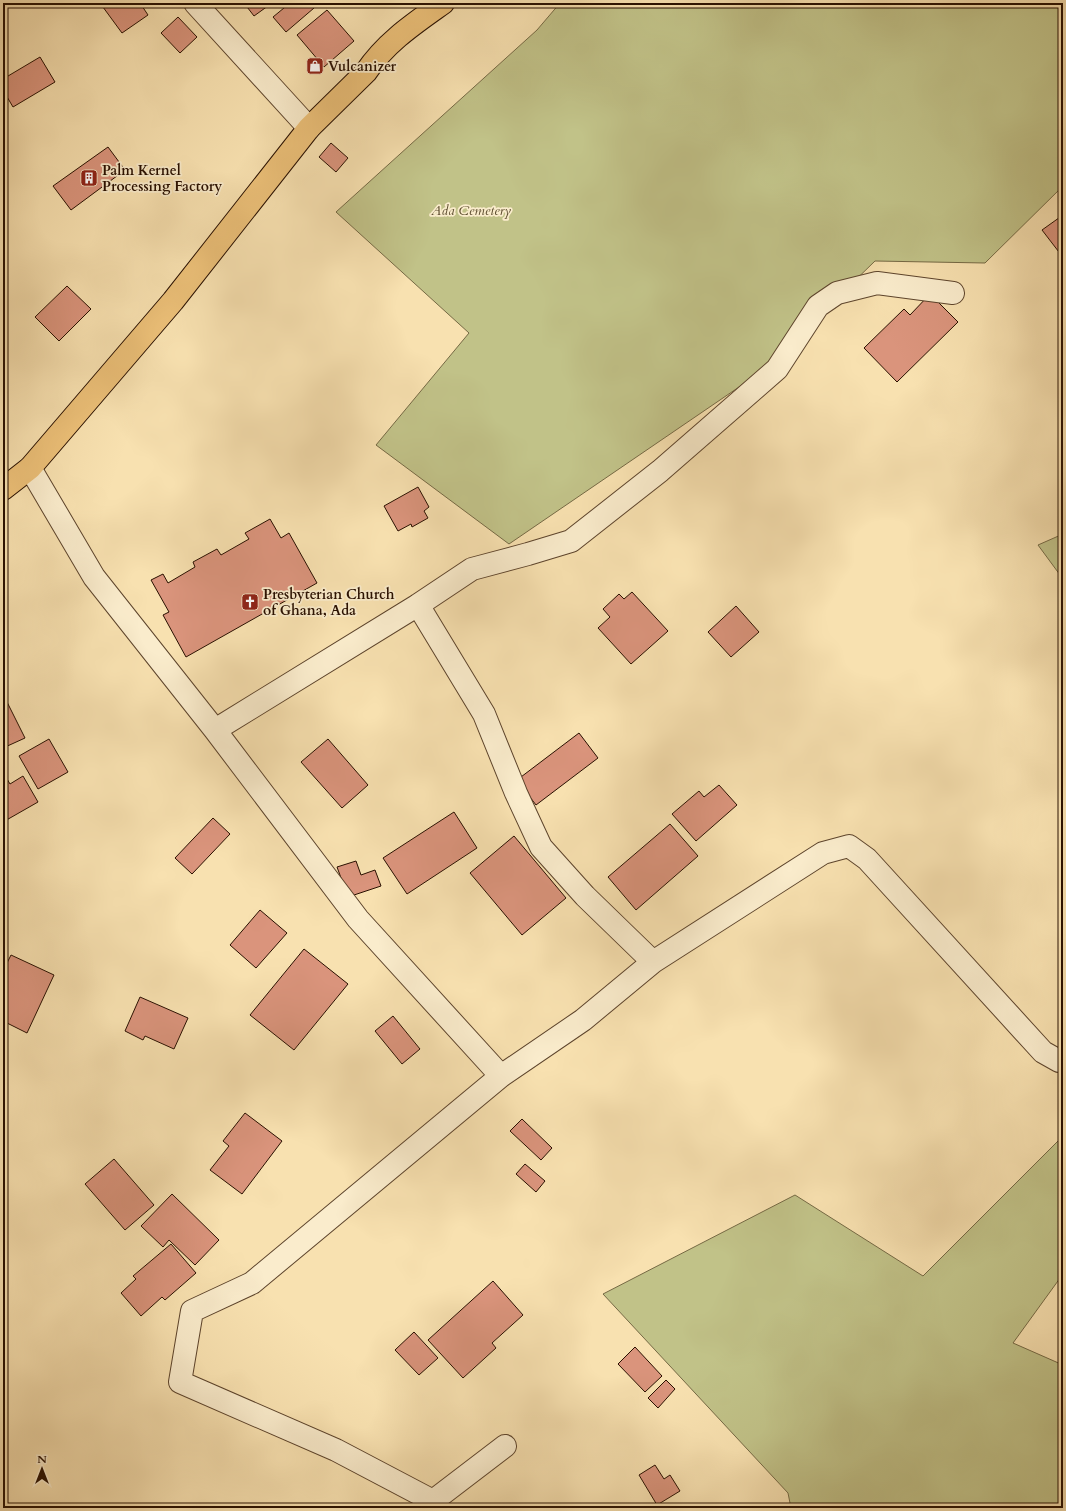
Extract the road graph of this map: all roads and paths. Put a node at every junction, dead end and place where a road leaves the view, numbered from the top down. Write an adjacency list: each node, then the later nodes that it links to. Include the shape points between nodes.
1 (195, 3): 3 (street)
2 (444, 3): 3 (main road, via 401,33)
3 (309, 128): 5 (main road, via 173,301)
4 (953, 293): 7 (street, via 877,283 838,293 818,306 777,369 660,471 571,541 472,569)
5 (30, 468): 6 (main road); 8 (street, via 94,577)
6 (3, 489)
7 (418, 605): 8 (street); 9 (street, via 484,714 541,847 585,896)
8 (215, 730): 11 (street, via 358,919)
9 (653, 962): 10 (street, via 824,852 849,846 867,859 1043,1052); 11 (street, via 583,1020)
10 (1063, 1061)
11 (501, 1076): 12 (street, via 252,1284 192,1311 180,1382 336,1450 433,1501)
12 (505, 1446)

